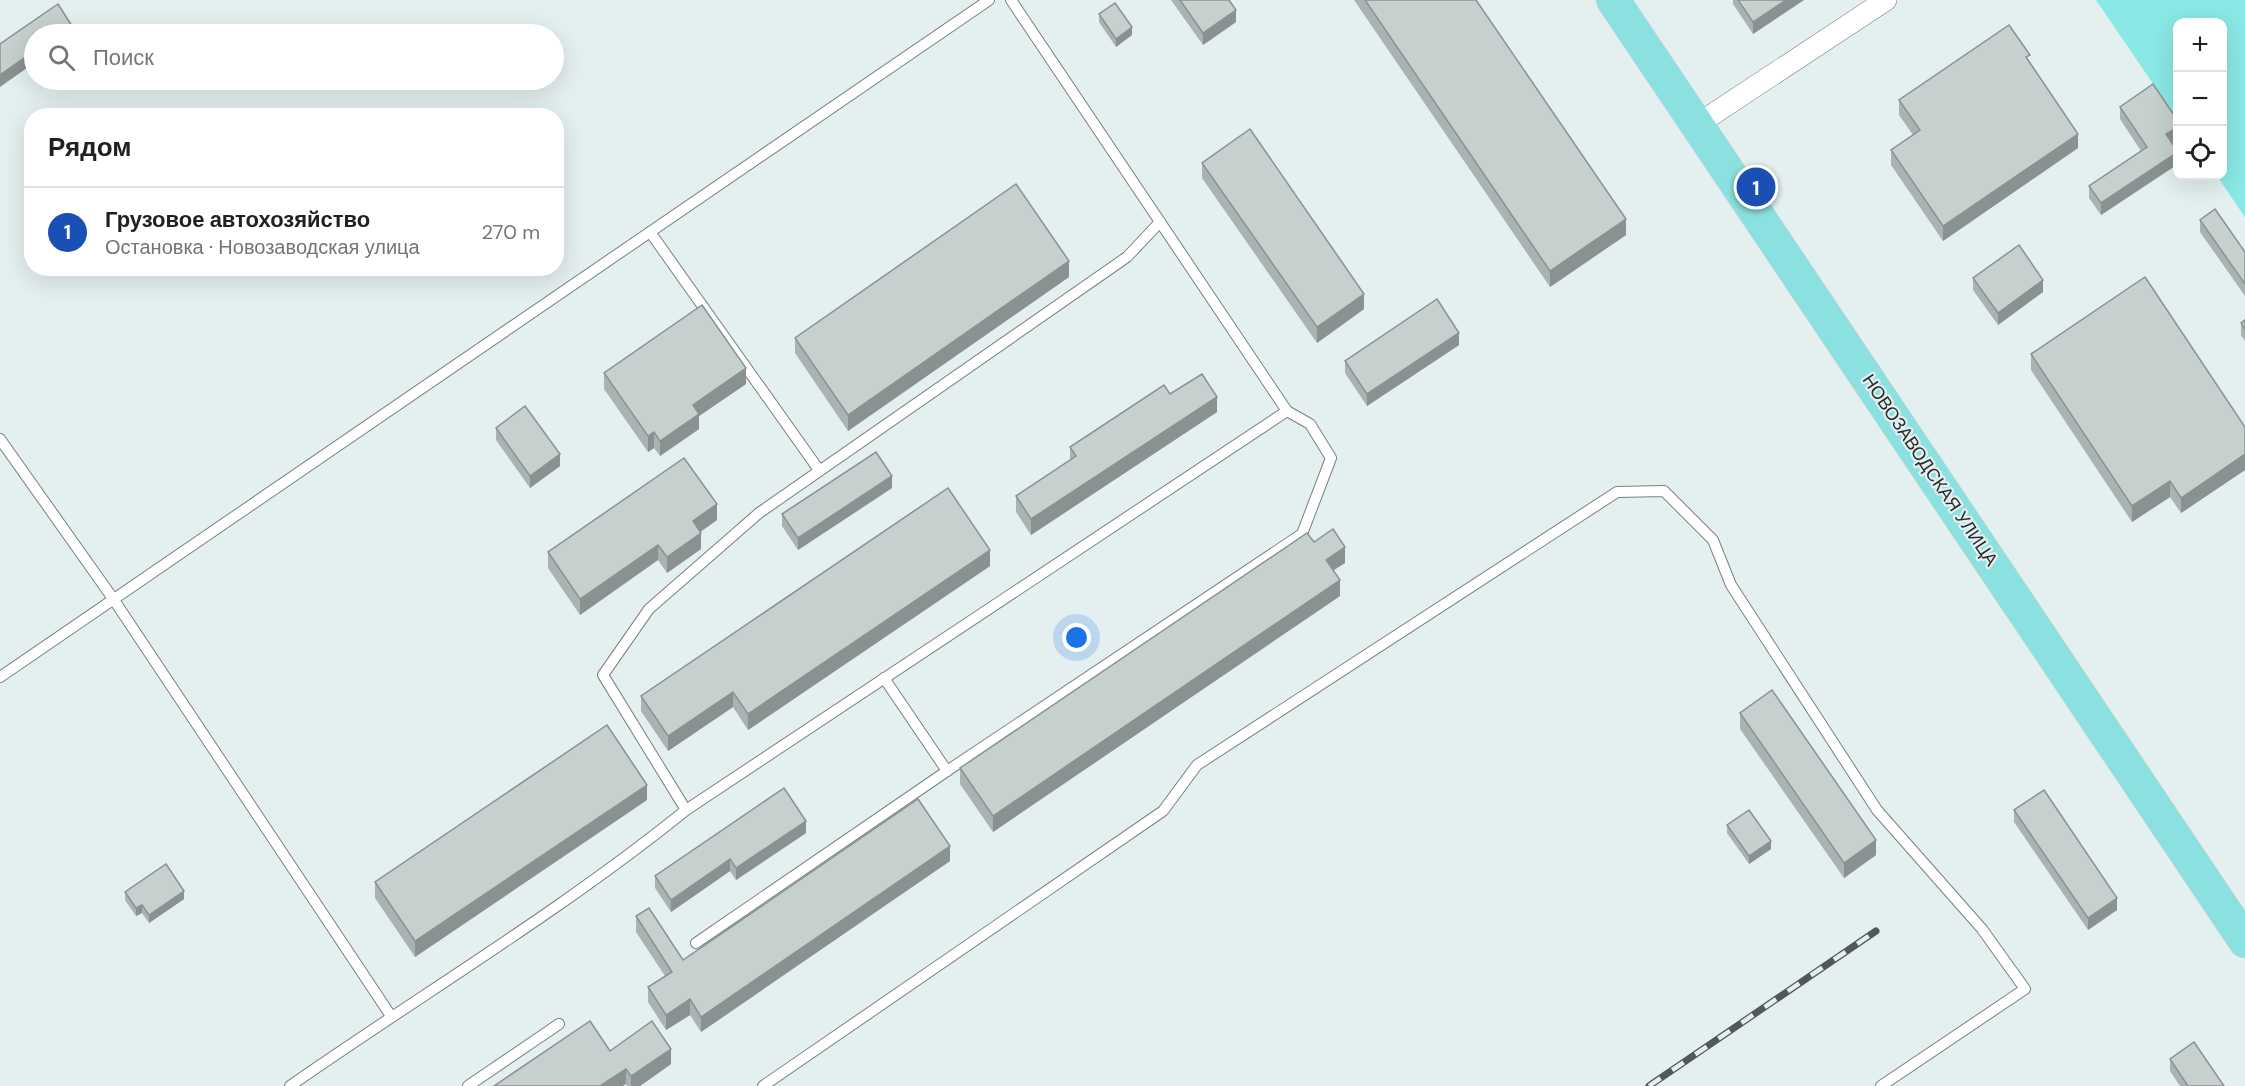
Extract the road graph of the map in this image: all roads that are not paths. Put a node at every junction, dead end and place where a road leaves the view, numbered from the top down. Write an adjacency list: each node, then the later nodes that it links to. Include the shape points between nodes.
1 (989, 0): 7 (lane)
2 (1011, 0): 6 (lane)
3 (1613, 0): 5 (main road, НОВОЗАВОДСКАЯ УЛИЦА)
4 (1886, 0): 5 (street)
5 (1698, 124): 16 (main road, НОВОЗАВОДСКАЯ УЛИЦА)
6 (1160, 222): 8 (lane); 10 (lane, via 1127,257)
7 (650, 232): 10 (lane); 11 (lane)
8 (1287, 411): 13 (lane); 14 (lane, via 1310,424 1331,458 1302,534)
9 (0, 439): 11 (lane)
10 (819, 470): 15 (lane, via 759,513 649,609 603,675)
11 (114, 600): 12 (lane); 18 (lane)
12 (0, 677)
13 (884, 678): 14 (lane); 15 (lane)
14 (947, 771): 17 (lane)
15 (686, 810): 18 (lane, via 618,865)
16 (2244, 936)
17 (696, 943)
18 (391, 1016): 20 (lane)
19 (560, 1024): 21 (lane)
20 (290, 1086)
21 (468, 1086)
22 (763, 1086): 23 (lane, via 1163,811 1197,765 1617,492 1664,491 1713,540 1731,585 1877,810 1982,929 2025,989)
23 (1881, 1086)

